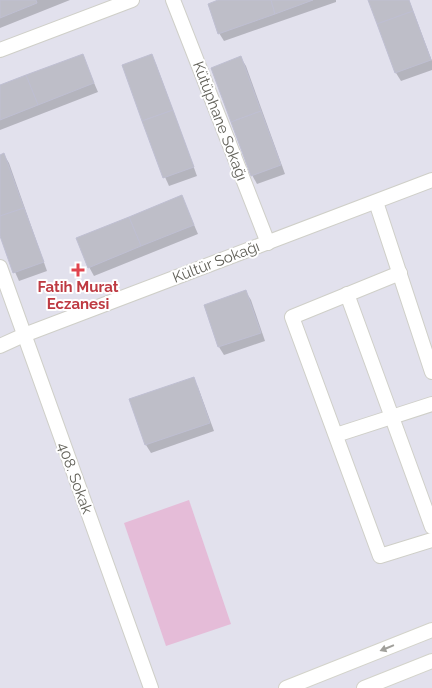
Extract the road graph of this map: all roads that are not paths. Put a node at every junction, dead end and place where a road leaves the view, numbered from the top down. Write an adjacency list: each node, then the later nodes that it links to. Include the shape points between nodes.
1 (132, 0): 3 (street)
2 (173, 0): 6 (street, Kütüphane Sokağı)
3 (0, 50)
4 (432, 180): 5 (street, Kültür Sokağı)
5 (376, 202): 6 (street, Kültür Sokağı); 8 (street)
6 (268, 243): 10 (street, Kültür Sokağı)
7 (0, 268): 10 (street, 408. Sokak)
8 (400, 273): 9 (street); 12 (street)
9 (347, 294): 14 (street); 15 (street, via 292,317)
10 (24, 335): 11 (street, Kültür Sokağı); 20 (street, 408. Sokak)
11 (0, 346)
12 (432, 372)
13 (432, 404): 14 (street)
14 (392, 416): 15 (street); 16 (street)
15 (336, 435): 17 (street, via 380,556)
16 (432, 526)
17 (432, 540)
18 (432, 630): 21 (street, one-way to 21)
19 (432, 661): 22 (street)
20 (151, 688)
21 (286, 688)
22 (364, 688)

